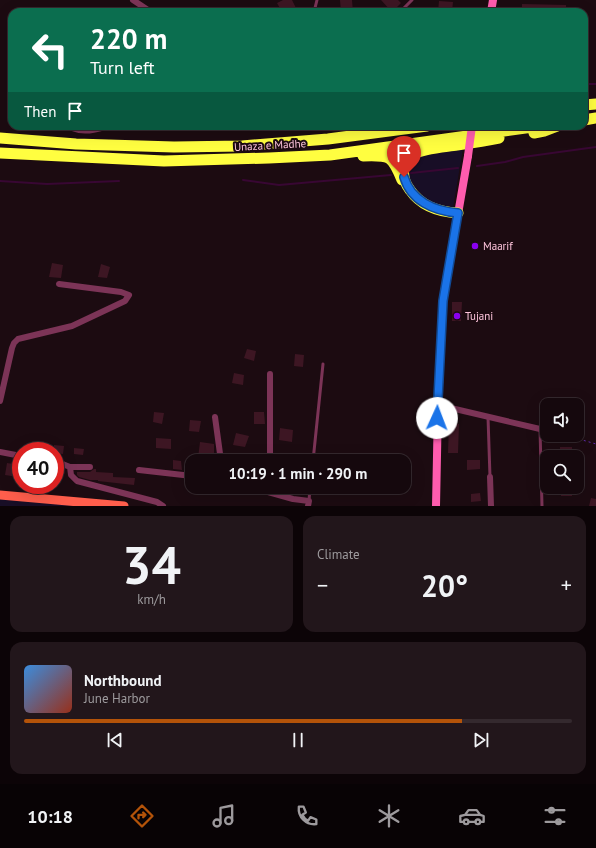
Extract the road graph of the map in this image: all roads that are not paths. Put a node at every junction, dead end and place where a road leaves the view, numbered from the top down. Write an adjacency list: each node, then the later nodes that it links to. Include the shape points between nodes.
1 (133, 0): 3 (street)
2 (412, 0): 4 (lane)
3 (145, 8)
4 (404, 8)
5 (368, 130): 11 (highway)
6 (397, 130): 11 (highway, Unaza e Madhe)
7 (471, 130): 14 (street, bridge)
8 (511, 130): 13 (highway, Unaza e Madhe)
9 (547, 130): 14 (highway, via 413,154 403,170 409,190 433,208)
10 (0, 138): 11 (highway, Unaza e Madhe, via 76,144 174,147 242,146)
11 (328, 139)
12 (0, 153): 13 (highway, Unaza e Madhe, via 164,161)
13 (330, 155): 14 (highway, via 390,158 409,194 437,214)
14 (457, 216): 19 (street, via 443,301)
15 (59, 284): 18 (street, via 129,295 125,301 72,326 18,339 14,343)
16 (323, 364): 28 (lane)
17 (270, 374): 27 (street)
18 (0, 401)
19 (438, 405): 21 (street); 41 (street)
20 (216, 417): 26 (street)
21 (488, 417): 22 (street); 34 (lane)
22 (540, 429)
23 (540, 442): 43 (lane)
24 (0, 452): 25 (street)
25 (12, 454)
26 (220, 454)
27 (270, 454)
28 (314, 454)
29 (64, 464): 30 (street)
30 (70, 466): 31 (street); 40 (street, via 71,475 77,481 157,502)
31 (90, 467)
32 (139, 470): 33 (street)
33 (185, 475)
34 (490, 477): 42 (street)
35 (280, 494): 38 (street)
36 (309, 494): 38 (lane)
37 (0, 495): 39 (main road)
38 (308, 504)
39 (124, 506)
40 (162, 506)
41 (436, 506)
42 (491, 506)
43 (542, 506)

